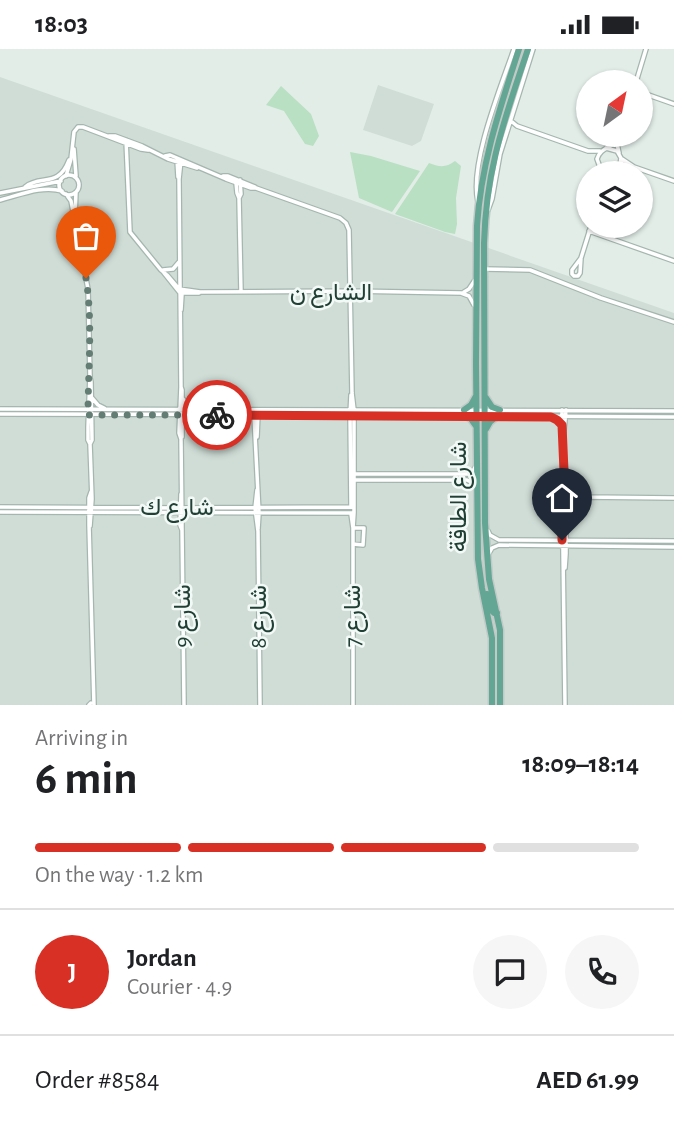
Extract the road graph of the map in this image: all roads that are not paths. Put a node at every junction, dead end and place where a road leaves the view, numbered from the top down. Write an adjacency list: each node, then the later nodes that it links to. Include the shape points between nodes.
1 (517, 49): 42 (main road, شارع الطاقة, via 486,156 478,203)
2 (531, 49): 7 (street, شارع الطاقة); 33 (main road, شارع الطاقة, via 500,135)
3 (646, 49): 4 (street)
4 (640, 70)
5 (653, 97): 6 (street)
6 (674, 104)
7 (510, 119): 8 (street); 9 (street, شارع الطاقة)
8 (517, 126): 9 (street); 14 (street)
9 (508, 127): 33 (street, شارع الطاقة)
10 (74, 132): 11 (street, via 83,127); 16 (street); 24 (street)
11 (128, 143): 19 (street); 41 (street, via 130,232)
12 (619, 147): 17 (street)
13 (606, 148): 15 (street); 17 (street)
14 (588, 151): 15 (street); 18 (street)
15 (600, 151): 18 (street)
16 (72, 152): 23 (street); 28 (street, via 57,176)
17 (620, 156): 20 (street); 21 (street)
18 (597, 159)
19 (179, 161): 27 (street); 38 (street, شارع 9)
20 (620, 161)
21 (623, 161)
22 (653, 174): 26 (street)
23 (66, 176): 24 (street); 25 (street)
24 (76, 178): 29 (street)
25 (61, 181): 28 (street); 30 (street)
26 (674, 181)
27 (238, 182): 44 (street, شارع 7, via 346,223); 45 (street)
28 (25, 187): 31 (street)
29 (77, 191): 30 (street); 34 (street)
30 (64, 192): 32 (street, via 44,188); 34 (street)
31 (0, 193)
32 (0, 200)
33 (486, 215): 40 (main road, شارع الطاقة)
34 (75, 222): 52 (street, via 88,289)
35 (587, 238): 37 (street)
36 (615, 238): 39 (street)
37 (581, 258): 37 (street, via 572,270 574,276 581,273)
38 (180, 260): 41 (street, via 173,269); 43 (street, شارع 9)
39 (674, 261)
40 (484, 269): 48 (street, via 530,270); 50 (main road, شارع الطاقة)
41 (162, 271): 43 (street)
42 (476, 278): 46 (street, via 470,289); 47 (main road, شارع الطاقة)
43 (180, 291): 45 (street, الشارع ن); 53 (street, شارع 9)
44 (350, 291): 45 (street, الشارع ن); 46 (street, الشارع ن); 54 (street, شارع 7)
45 (240, 293)
46 (461, 293): 47 (street, via 472,299)
47 (476, 311): 49 (main road, شارع الطاقة)
48 (674, 322)
49 (477, 347): 51 (main road, شارع الطاقة); 71 (main road)
50 (484, 393): 71 (main road, شارع الطاقة); 72 (main road)
51 (477, 395): 70 (main road); 71 (main road, شارع الطاقة)
52 (90, 397): 61 (street); 62 (street); 63 (street)
53 (181, 398): 55 (street); 64 (street); 67 (street, شارع 9)
54 (352, 401): 56 (street); 65 (street); 66 (street, شارع 7)
55 (197, 410): 67 (street); 68 (street)
56 (365, 410): 66 (street); 70 (street)
57 (564, 410): 58 (street); 72 (street); 78 (street)
58 (602, 410): 60 (street); 80 (street)
59 (0, 411): 61 (street)
60 (672, 411): 81 (street)
61 (76, 412): 62 (street); 87 (street)
62 (90, 412): 63 (street); 87 (street)
63 (106, 412): 64 (street); 87 (street)
64 (168, 412): 67 (street); 85 (street)
65 (339, 412): 66 (street); 69 (street); 82 (street)
66 (352, 412): 76 (street); 82 (street, شارع 7)
67 (181, 413): 73 (street); 85 (street, شارع 9)
68 (256, 413): 69 (street); 74 (street); 75 (street); 84 (street, شارع 8)
69 (304, 413): 75 (street)
70 (465, 413): 71 (street); 76 (street); 86 (main road)
71 (481, 413): 72 (street); 86 (main road, شارع الطاقة); 88 (main road, شارع الطاقة); 89 (main road)
72 (498, 413): 77 (street); 88 (main road)
73 (194, 415): 74 (street); 85 (street, شارع 9)
74 (244, 415): 84 (street)
75 (268, 415): 84 (street)
76 (362, 416): 82 (street)
77 (551, 417): 78 (street); 83 (street)
78 (564, 417): 79 (street); 83 (street)
79 (575, 417): 80 (street); 83 (street)
80 (603, 417): 81 (street)
81 (672, 417)
82 (352, 424): 92 (street, شارع 7)
83 (563, 426): 90 (street)
84 (256, 427): 98 (street, شارع 8)
85 (181, 428): 101 (street, شارع 9)
86 (477, 428): 89 (main road, شارع الطاقة)
87 (90, 429): 100 (street)
88 (485, 430): 89 (main road, شارع الطاقة)
89 (481, 463): 91 (street, via 468,474); 95 (main road, شارع الطاقة); 120 (main road, شارع الطاقة)
90 (564, 471): 94 (street); 96 (street)
91 (412, 474): 92 (street); 93 (street)
92 (352, 477): 93 (street); 106 (street, شارع 7)
93 (412, 480): 95 (street, via 467,480)
94 (566, 488): 96 (street); 97 (street)
95 (478, 490): 139 (main road, شارع الطاقة)
96 (564, 497): 97 (street); 108 (street); 125 (street)
97 (573, 497): 99 (street); 108 (street)
98 (257, 498): 105 (street); 112 (street); 113 (street, شارع 8)
99 (674, 498)
100 (90, 499): 102 (street); 104 (street); 109 (street)
101 (181, 499): 107 (street); 110 (street, شارع 9); 111 (street)
102 (81, 506): 103 (street, شارع ك); 109 (street, شارع ك)
103 (0, 507)
104 (102, 507): 107 (street, شارع ك); 109 (street, شارع ك)
105 (271, 507): 106 (street, شارع ك); 113 (street, شارع ك)
106 (353, 507): 119 (street, شارع 7)
107 (169, 508): 110 (street, شارع ك)
108 (566, 508): 125 (street)
109 (90, 510): 115 (street, شارع ك); 116 (street, شارع ك); 121 (street)
110 (181, 510): 111 (street, شارع ك); 117 (street, شارع ك); 123 (street, شارع 9)
111 (194, 510): 112 (street, شارع ك); 123 (street)
112 (244, 510): 113 (street, شارع ك); 122 (street)
113 (257, 510): 118 (street, شارع ك); 122 (street, شارع 8)
114 (0, 512): 115 (street, شارع ك)
115 (77, 512): 121 (street)
116 (101, 513): 117 (street, شارع ك); 121 (street)
117 (166, 513): 123 (street)
118 (271, 513): 119 (street, شارع ك); 122 (street)
119 (353, 513): 124 (street, شارع 7)
120 (485, 523): 129 (street, via 494,538); 138 (main road, شارع الطاقة)
121 (90, 524): 145 (street)
122 (258, 524): 144 (street, شارع 8)
123 (182, 526): 143 (street, شارع 9)
124 (353, 528): 132 (street, شارع 7); 132 (street, via 364,528 363,545)
125 (564, 531): 126 (street); 127 (street); 130 (street)
126 (551, 540): 129 (street); 130 (street)
127 (577, 540): 130 (street); 131 (street)
128 (674, 541): 133 (street)
129 (525, 543): 134 (street); 138 (street, via 495,546)
130 (564, 543): 134 (street); 135 (street); 137 (street)
131 (607, 543): 133 (street); 135 (street)
132 (353, 544): 146 (street, شارع 7)
133 (644, 544): 136 (street)
134 (550, 545): 137 (street)
135 (575, 545): 137 (street)
136 (674, 547)
137 (564, 554): 148 (street)
138 (486, 558): 140 (main road, شارع الطاقة)
139 (478, 559): 140 (main road, via 491,610); 141 (main road, شارع الطاقة, via 492,638)
140 (497, 613): 142 (main road, شارع الطاقة, via 501,646)
141 (493, 675): 142 (main road, شارع الطاقة); 147 (main road)
142 (496, 695): 147 (main road, شارع الطاقة)
143 (183, 704)
144 (259, 704)
145 (92, 705)
146 (353, 705)
147 (496, 705)
148 (565, 705)

